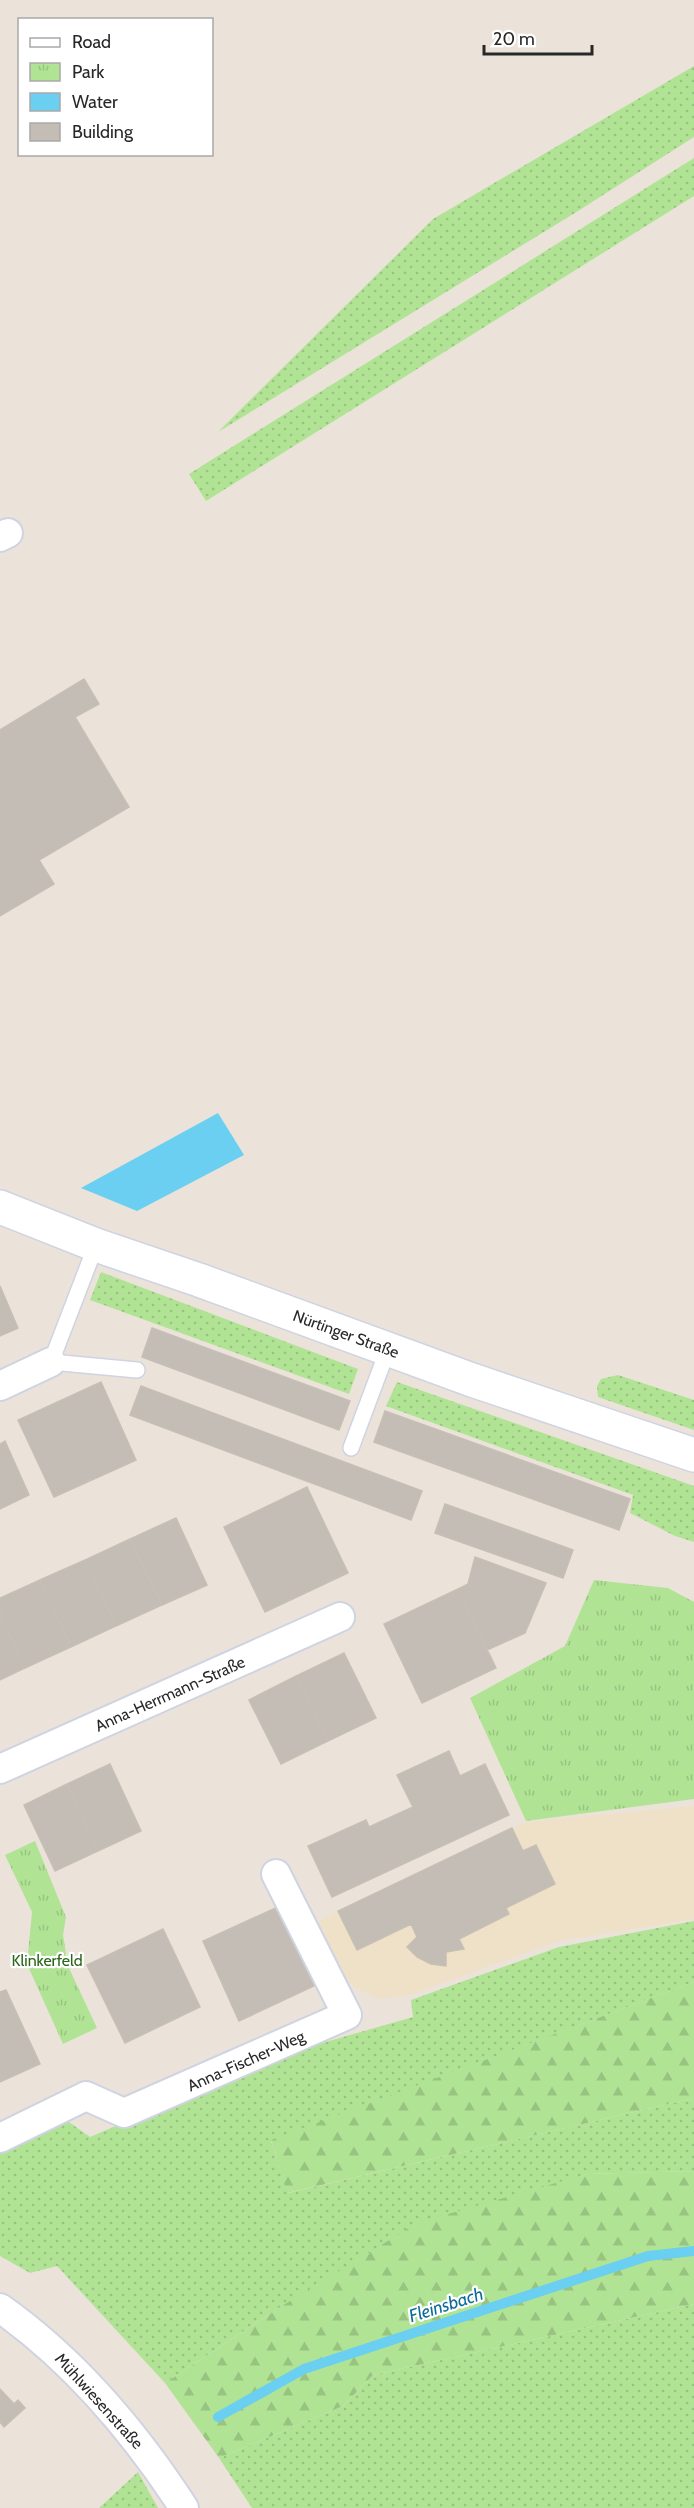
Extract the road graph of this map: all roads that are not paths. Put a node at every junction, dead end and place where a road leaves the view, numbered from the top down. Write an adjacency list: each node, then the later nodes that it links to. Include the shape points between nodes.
1 (0, 1207): 2 (main road, Nürtinger Straße)
2 (96, 1245): 3 (main road, Nürtinger Straße); 4 (lane)
3 (388, 1349): 7 (lane); 8 (main road, Nürtinger Straße)
4 (51, 1362): 5 (lane); 6 (street)
5 (137, 1370)
6 (0, 1386)
7 (351, 1448)
8 (694, 1455)
9 (340, 1617): 10 (street, Anna-Herrmann-Straße)
10 (0, 1769)
11 (276, 1874): 12 (street, Anna-Fischer-Weg, via 347,2015 124,2113 86,2096)
12 (0, 2138)
13 (0, 2308): 14 (street, Mühlwiesenstraße, via 37,2334 119,2419)
14 (184, 2508)

